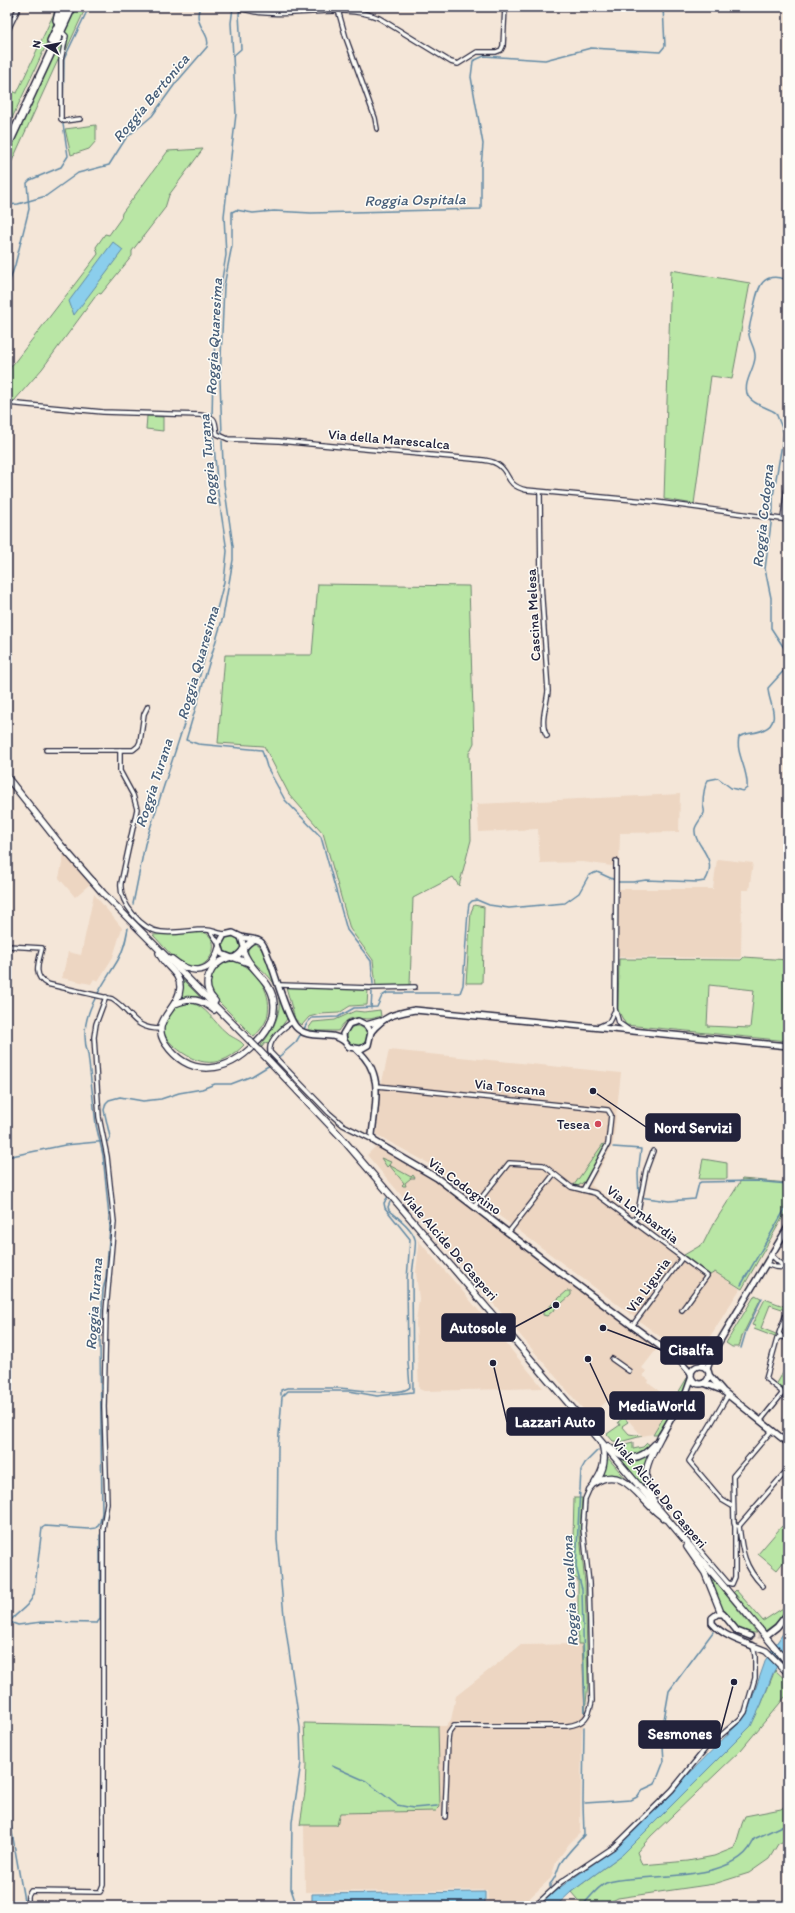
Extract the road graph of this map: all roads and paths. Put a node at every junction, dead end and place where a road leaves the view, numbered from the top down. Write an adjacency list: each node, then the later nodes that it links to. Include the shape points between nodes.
1 (19, 7): 9 (street)
2 (58, 7): 10 (highway, via 59,14 52,30)
3 (67, 7): 10 (highway)
4 (72, 7): 8 (highway)
5 (505, 7): 7 (street, via 501,50 477,52 458,64 372,15 353,10)
6 (239, 8): 7 (street, via 287,12)
7 (338, 10): 12 (street)
8 (61, 31): 11 (street, via 66,36 61,60 63,121); 14 (highway)
9 (7, 32)
10 (52, 38): 13 (highway)
11 (80, 120)
12 (377, 130)
13 (7, 135)
14 (7, 147)
15 (7, 403): 17 (street, Via della Marescalca, via 103,412 212,417 216,420 217,434 228,439 369,448 493,462 516,487)
16 (788, 478): 18 (street)
17 (540, 492): 18 (street, Via della Marescalca, via 656,502); 21 (street, Cascina Melesa, via 548,691 544,704 544,730)
18 (783, 520): 19 (street, Via della Marescalca)
19 (788, 520)
20 (148, 706): 23 (street, via 138,746 134,750)
21 (547, 736)
22 (46, 750): 23 (street)
23 (120, 750): 26 (street, via 120,771 133,794 137,809 121,883 124,901 143,923 156,931)
24 (7, 777): 33 (main road, via 102,893)
25 (616, 861): 40 (street)
26 (211, 931): 27 (street); 31 (street)
27 (227, 934): 28 (street, via 233,933); 31 (street, via 221,938)
28 (241, 937): 29 (street); 32 (street)
29 (256, 940): 32 (street); 36 (street, via 264,946)
30 (7, 946): 38 (street, via 42,948 38,975 47,984)
31 (219, 946): 33 (main road, via 216,957 208,967 192,971 179,965); 34 (street, via 222,954)
32 (244, 948): 34 (street); 35 (main road)
33 (158, 949): 39 (main road, via 160,957 176,973 179,980 179,994); 41 (main road)
34 (232, 958): 35 (main road); 41 (main road, via 216,963 208,976 210,996)
35 (249, 963): 46 (main road, via 268,984 274,1010 269,1028 237,1060 216,1068 191,1064 171,1051)
36 (280, 986): 37 (street); 43 (street)
37 (415, 986)
38 (106, 997): 46 (street, via 118,1003 140,1025); 109 (street, via 94,1037 99,1117 105,1142 114,1222 106,1311 104,1407 107,1491 103,1528 103,1885 100,1892 34,1891 28,1896)
39 (172, 1005): 41 (main road, via 195,999 205,1002); 46 (main road, via 164,1016)
40 (615, 1009): 45 (street, via 609,1022); 47 (street, via 619,1023)
41 (223, 1015): 56 (main road, Viale Alcide De Gasperi, bridge, via 266,1057)
42 (380, 1021): 44 (street); 45 (street, via 387,1016 414,1010); 49 (street)
43 (292, 1022): 50 (street, via 306,1033); 56 (street, Via Codognino, via 282,1029 269,1050)
44 (366, 1025): 48 (street, via 362,1022 353,1022); 49 (street)
45 (597, 1027): 47 (street)
46 (161, 1029)
47 (630, 1030): 53 (street)
48 (343, 1031): 50 (street); 51 (street)
49 (371, 1032): 52 (street)
50 (330, 1036): 51 (street)
51 (344, 1041): 54 (street, via 349,1047)
52 (368, 1045): 54 (street); 55 (street)
53 (788, 1046)
54 (357, 1050): 55 (street)
55 (369, 1062): 57 (street)
56 (278, 1065): 58 (street, Via Codognino, via 343,1125); 88 (main road, Viale Alcide De Gasperi)
57 (376, 1086): 58 (street); 61 (street, Via Toscana, via 608,1110 611,1113 608,1144)
58 (373, 1140): 62 (street, Via Codognino, via 432,1174)
59 (653, 1150): 63 (street, via 646,1170 637,1216)
60 (554, 1174): 61 (street, Via Lombardia, via 571,1186); 62 (street, Via Lombardia, via 543,1165 508,1163); 65 (street)
61 (583, 1190): 63 (street, Via Lombardia, via 596,1193)
62 (474, 1207): 65 (street, Via Codognino)
63 (633, 1220): 67 (street, Via Lombardia)
64 (788, 1227): 66 (street)
65 (508, 1233): 72 (street, Via Codognino)
66 (771, 1255): 68 (street); 69 (street)
67 (682, 1258): 71 (street, Via Lombardia, via 707,1276); 72 (street, Via Liguria)
68 (766, 1264): 69 (street); 75 (street)
69 (786, 1267)
70 (788, 1309): 73 (street, via 780,1332)
71 (682, 1310)
72 (632, 1326): 77 (street, Via Codognino)
73 (782, 1337): 74 (street); 86 (street, via 777,1339 766,1377 767,1381 782,1394)
74 (788, 1339)
75 (715, 1349): 78 (street); 79 (street)
76 (612, 1360): 80 (street)
77 (680, 1361): 78 (street, Via Codognino); 82 (street, Via Codognino)
78 (698, 1366): 79 (street); 82 (street)
79 (707, 1369): 81 (street)
80 (629, 1371)
81 (709, 1375): 83 (street); 85 (street)
82 (691, 1376): 83 (street, via 695,1383); 84 (street)
83 (702, 1384): 84 (street); 85 (street)
84 (686, 1393): 89 (street)
85 (726, 1393): 86 (street); 94 (street, via 689,1460 722,1500)
86 (761, 1420): 87 (street)
87 (772, 1430): 91 (street); 94 (street, via 733,1476)
88 (595, 1434): 89 (main road, via 614,1451 634,1458 648,1452); 90 (main road, Viale Alcide De Gasperi)
89 (661, 1436): 95 (main road, via 648,1463 646,1477 648,1490)
90 (600, 1440): 93 (main road, via 604,1461); 95 (main road, Viale Alcide De Gasperi)
91 (788, 1443)
92 (788, 1469): 97 (street)
93 (595, 1483): 96 (main road, via 606,1478 624,1481 655,1512); 108 (street, via 586,1499 583,1528 589,1583 592,1699 590,1713 581,1723 567,1726 454,1726 448,1740)
94 (732, 1506): 97 (street)
95 (663, 1514): 96 (main road, Viale Alcide De Gasperi)
96 (668, 1520): 98 (main road, Viale Alcide De Gasperi)
97 (737, 1525): 99 (street, via 735,1577 732,1584 728,1583); 100 (street, via 745,1562 752,1575)
98 (683, 1539): 101 (main road, via 690,1554 705,1574); 106 (main road, Viale Alcide De Gasperi)
99 (693, 1542)
100 (763, 1586)
101 (721, 1613): 104 (street, via 737,1631); 105 (street, via 713,1616 713,1624 733,1638)
102 (788, 1613): 103 (street)
103 (768, 1634)
104 (750, 1636)
105 (753, 1646): 107 (main road, via 768,1653); 110 (street, via 755,1682 745,1712 740,1719 706,1748 680,1780 615,1846 561,1882)
106 (787, 1662)
107 (788, 1672)
108 (445, 1817)
109 (28, 1906)
110 (535, 1906)

